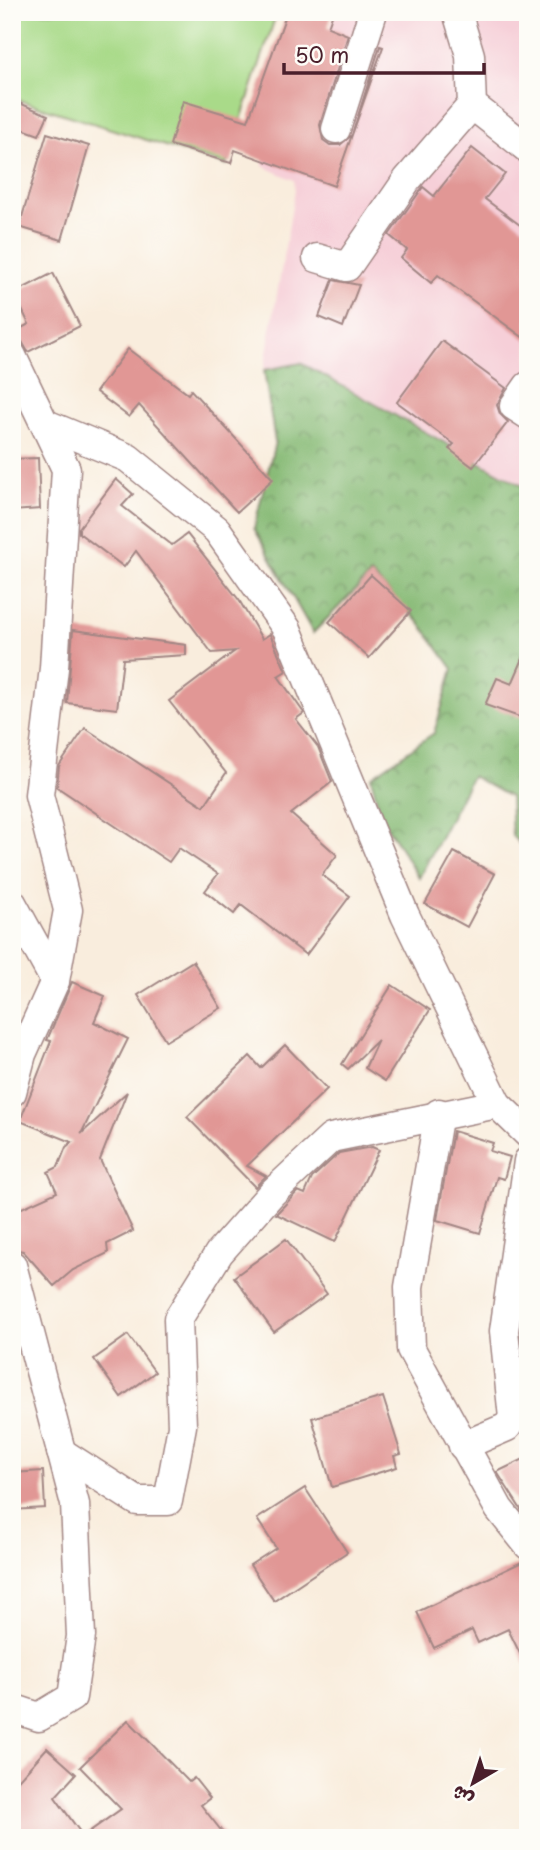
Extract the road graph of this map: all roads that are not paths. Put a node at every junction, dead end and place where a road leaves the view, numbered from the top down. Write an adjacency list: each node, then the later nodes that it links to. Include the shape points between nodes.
1 (373, 12): 4 (street)
2 (457, 12): 3 (street, via 470,55)
3 (472, 105): 5 (street); 6 (street, via 407,180 348,267)
4 (336, 129)
5 (528, 149)
6 (317, 258)
7 (12, 355): 10 (street)
8 (528, 386): 9 (street, via 514,406)
9 (528, 415)
10 (46, 424): 12 (street, via 66,469 54,668 39,795 68,910); 14 (street, via 128,458 217,530 287,629 405,915)
11 (12, 903): 12 (street)
12 (55, 981): 13 (street, via 22,1054)
13 (12, 1092)
14 (497, 1104): 15 (street); 16 (street)
15 (439, 1113): 19 (street, via 409,1287 411,1349); 20 (street, via 331,1138 272,1193 219,1253 178,1319 182,1426 168,1501 137,1501)
16 (528, 1134)
17 (528, 1161): 19 (street, via 504,1331 513,1418 507,1427)
18 (12, 1265): 20 (street)
19 (463, 1446): 21 (street, via 499,1509)
20 (61, 1452): 22 (street, via 75,1504 81,1636 72,1697 40,1717)
21 (528, 1545)
22 (12, 1708)

